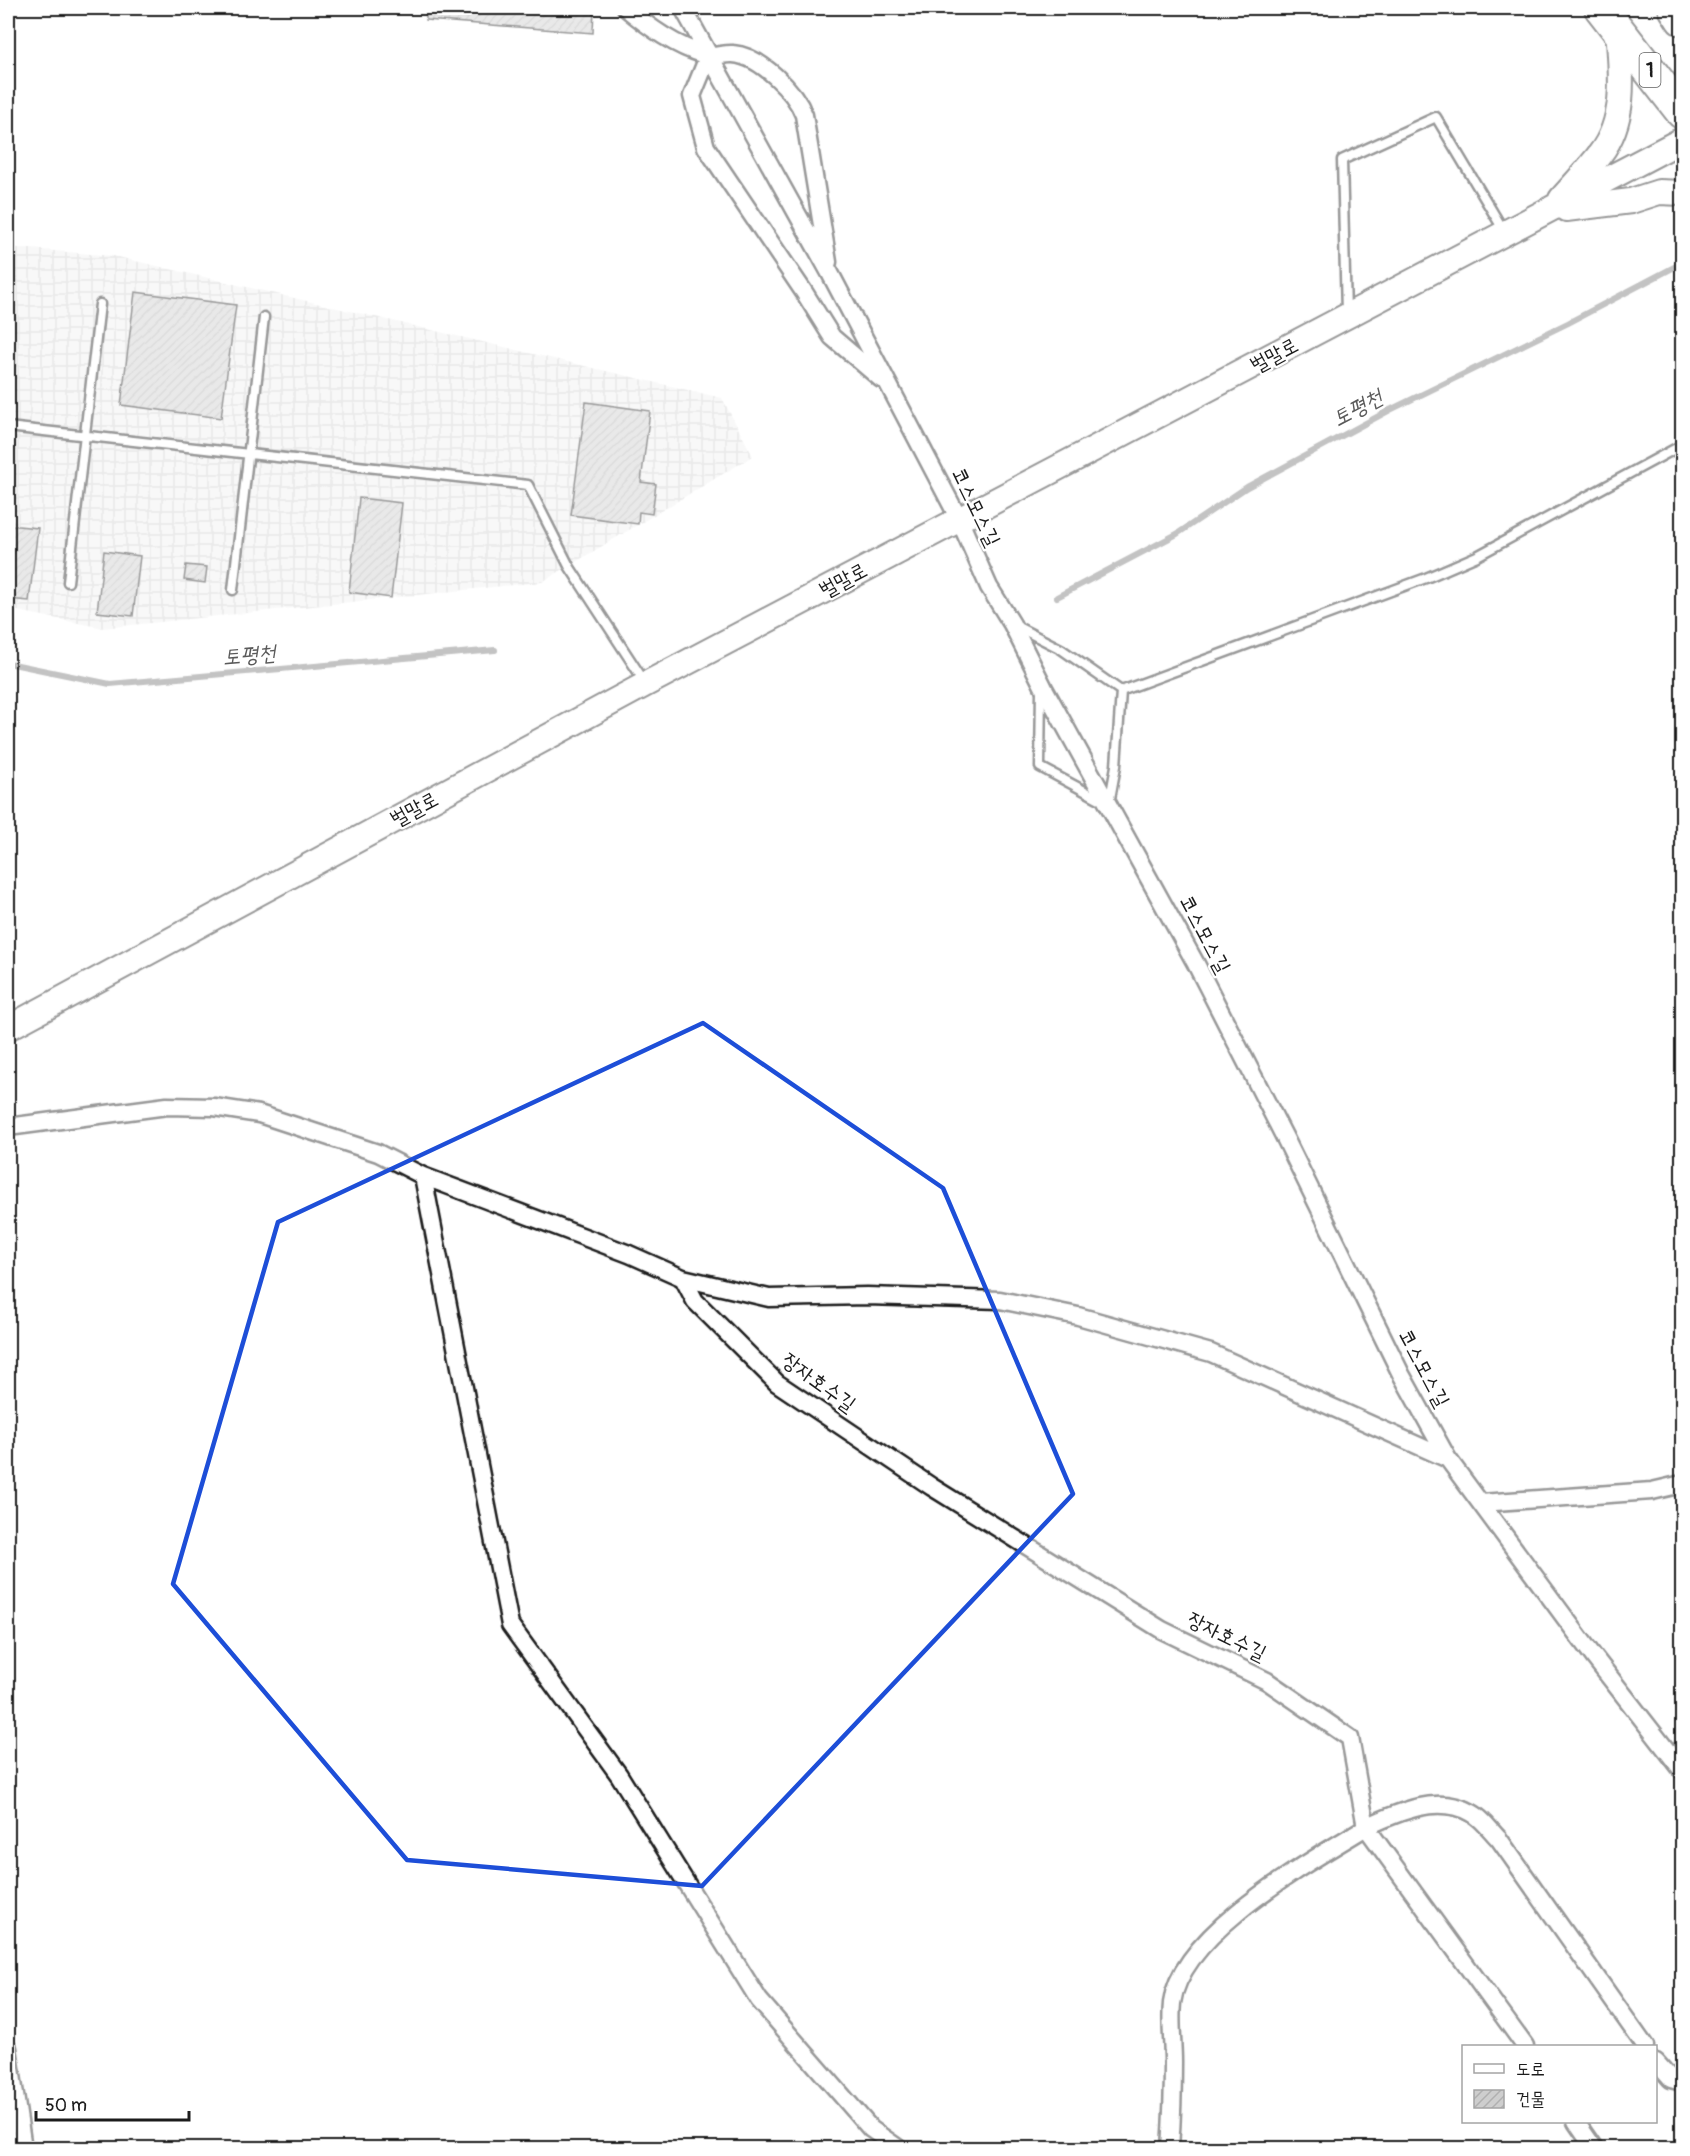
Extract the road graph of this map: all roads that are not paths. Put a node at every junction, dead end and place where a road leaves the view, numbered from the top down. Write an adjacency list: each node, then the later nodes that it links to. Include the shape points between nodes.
1 (626, 8): 7 (street, 코스모스길, via 660,34)
2 (683, 8): 7 (street, 코스모스길)
3 (1675, 8): 4 (highway); 6 (highway)
4 (1683, 13)
5 (1609, 18): 8 (highway, 1); 11 (street, via 1622,96 1613,131 1602,152)
6 (1683, 19)
7 (708, 57): 13 (street, 코스모스길); 13 (street, 코스모스길, via 743,56 789,89 799,101); 17 (street, 코스모스길, via 692,96 706,147 832,337)
8 (1683, 112)
9 (1683, 140): 11 (street, 벌말로)
10 (1683, 192): 11 (street, via 1659,192 1631,201)
11 (1551, 210): 12 (street, 벌말로)
12 (1505, 234): 16 (street, 벌말로); 16 (lane, via 1436,117 1342,160)
13 (830, 273): 17 (street, 코스모스길)
14 (100, 304): 19 (lane)
15 (264, 317): 21 (lane)
16 (1346, 317): 22 (street, 벌말로)
17 (889, 386): 22 (street, 코스모스길)
18 (8, 427): 19 (lane)
19 (87, 436): 21 (lane); 23 (lane)
20 (1683, 445): 28 (lane, via 1477,556)
21 (248, 452): 24 (lane); 27 (lane, via 528,485 569,566)
22 (959, 519): 25 (street, 코스모스길, via 989,587); 27 (street, 벌말로)
23 (68, 582)
24 (233, 590)
25 (1012, 624): 26 (street, 코스모스길); 28 (lane, via 1061,650)
26 (1041, 682): 29 (street, 코스모스길); 29 (lane, via 1040,767)
27 (646, 684): 30 (street, 벌말로)
28 (1121, 691): 29 (lane, via 1116,765)
29 (1108, 804): 34 (street, 코스모스길, via 1196,964 1401,1374)
30 (8, 1028)
31 (8, 1127): 32 (street, via 147,1108 214,1107 259,1114 308,1129 378,1153)
32 (423, 1176): 33 (street); 46 (street, via 510,1625 619,1775 759,2000 872,2129)
33 (683, 1278): 34 (street, via 769,1298 1000,1300 1078,1316 1211,1353); 38 (street, 장자호수길, via 695,1301 777,1383 962,1506 1162,1630 1267,1681 1350,1738)
34 (1448, 1459): 36 (street, 코스모스길)
35 (1683, 1484): 36 (street, via 1652,1491)
36 (1480, 1503): 37 (street, 코스모스길)
37 (1683, 1770)
38 (1366, 1827): 39 (street); 40 (street, via 1417,1807 1455,1805 1475,1814 1499,1839); 47 (street, via 1290,1874 1230,1919 1180,1976 1172,2003)
39 (1524, 2045)
40 (1644, 2045)
41 (8, 2048): 45 (street)
42 (1657, 2063): 43 (street, via 1671,2079)
43 (1683, 2082)
44 (1577, 2123): 48 (street)
45 (23, 2148)
46 (898, 2148)
47 (1170, 2148)
48 (1594, 2148)

